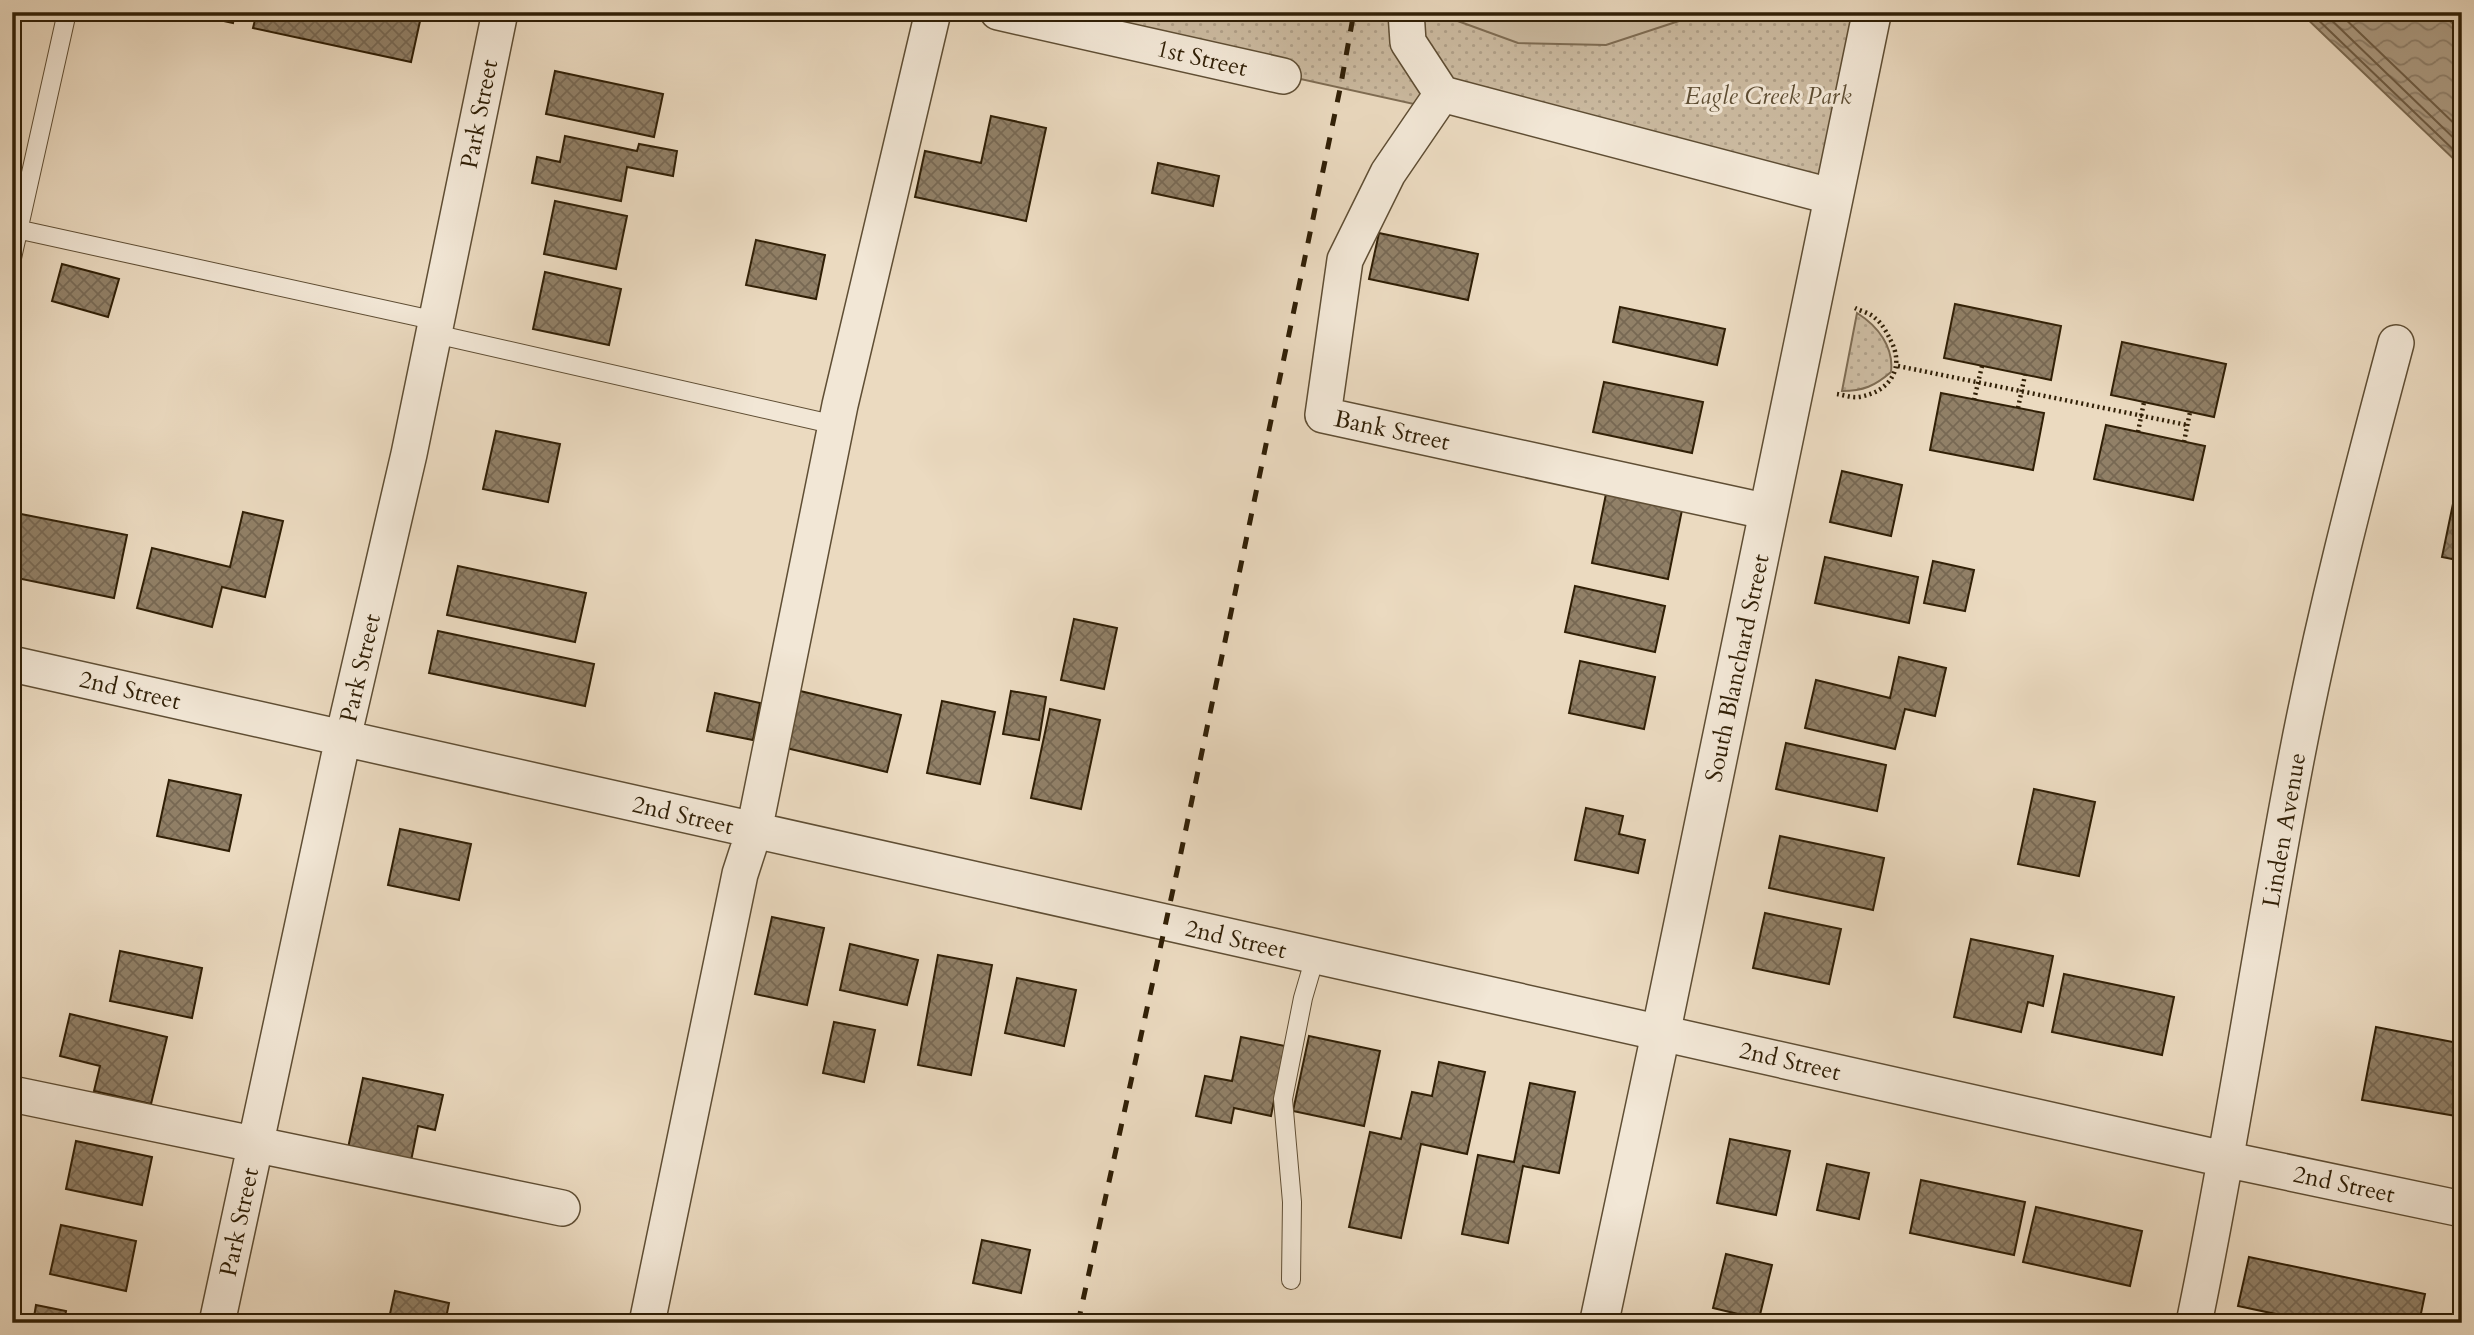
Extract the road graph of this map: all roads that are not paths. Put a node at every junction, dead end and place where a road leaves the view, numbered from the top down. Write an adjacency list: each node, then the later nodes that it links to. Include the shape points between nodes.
1 (67, 12): 10 (lane)
2 (500, 12): 12 (street, Park Street)
3 (933, 12): 14 (street)
4 (998, 12): 7 (street, 1st Street)
5 (1406, 12): 8 (street, via 1408,42)
6 (1872, 12): 9 (street, South Blanchard Street)
7 (1283, 76)
8 (1442, 94): 9 (street); 15 (street, Bank Street, via 1388,173 1345,260 1323,415)
9 (1834, 197): 15 (street, South Blanchard Street)
10 (15, 229): 11 (lane); 12 (lane)
11 (12, 258)
12 (436, 327): 14 (lane); 17 (street, Park Street)
13 (2396, 343): 23 (street, Linden Avenue, via 2352,506 2296,757)
14 (836, 425): 18 (street)
15 (1769, 512): 20 (street, South Blanchard Street)
16 (12, 664): 17 (street, 2nd Street)
17 (343, 738): 18 (street, 2nd Street); 22 (street, Park Street)
18 (754, 831): 19 (street, 2nd Street); 28 (street, via 740,874)
19 (1315, 957): 20 (street, 2nd Street); 26 (lane, via 1283,1099 1292,1202)
20 (1661, 1032): 23 (street, 2nd Street); 29 (street, South Blanchard Street)
21 (12, 1094): 22 (street)
22 (256, 1146): 24 (street); 27 (street, Park Street)
23 (2224, 1159): 25 (street, 2nd Street); 30 (street, Linden Avenue)
24 (562, 1208)
25 (2462, 1209)
26 (1290, 1280)
27 (217, 1323)
28 (647, 1323)
29 (1598, 1323)
30 (2194, 1323)

